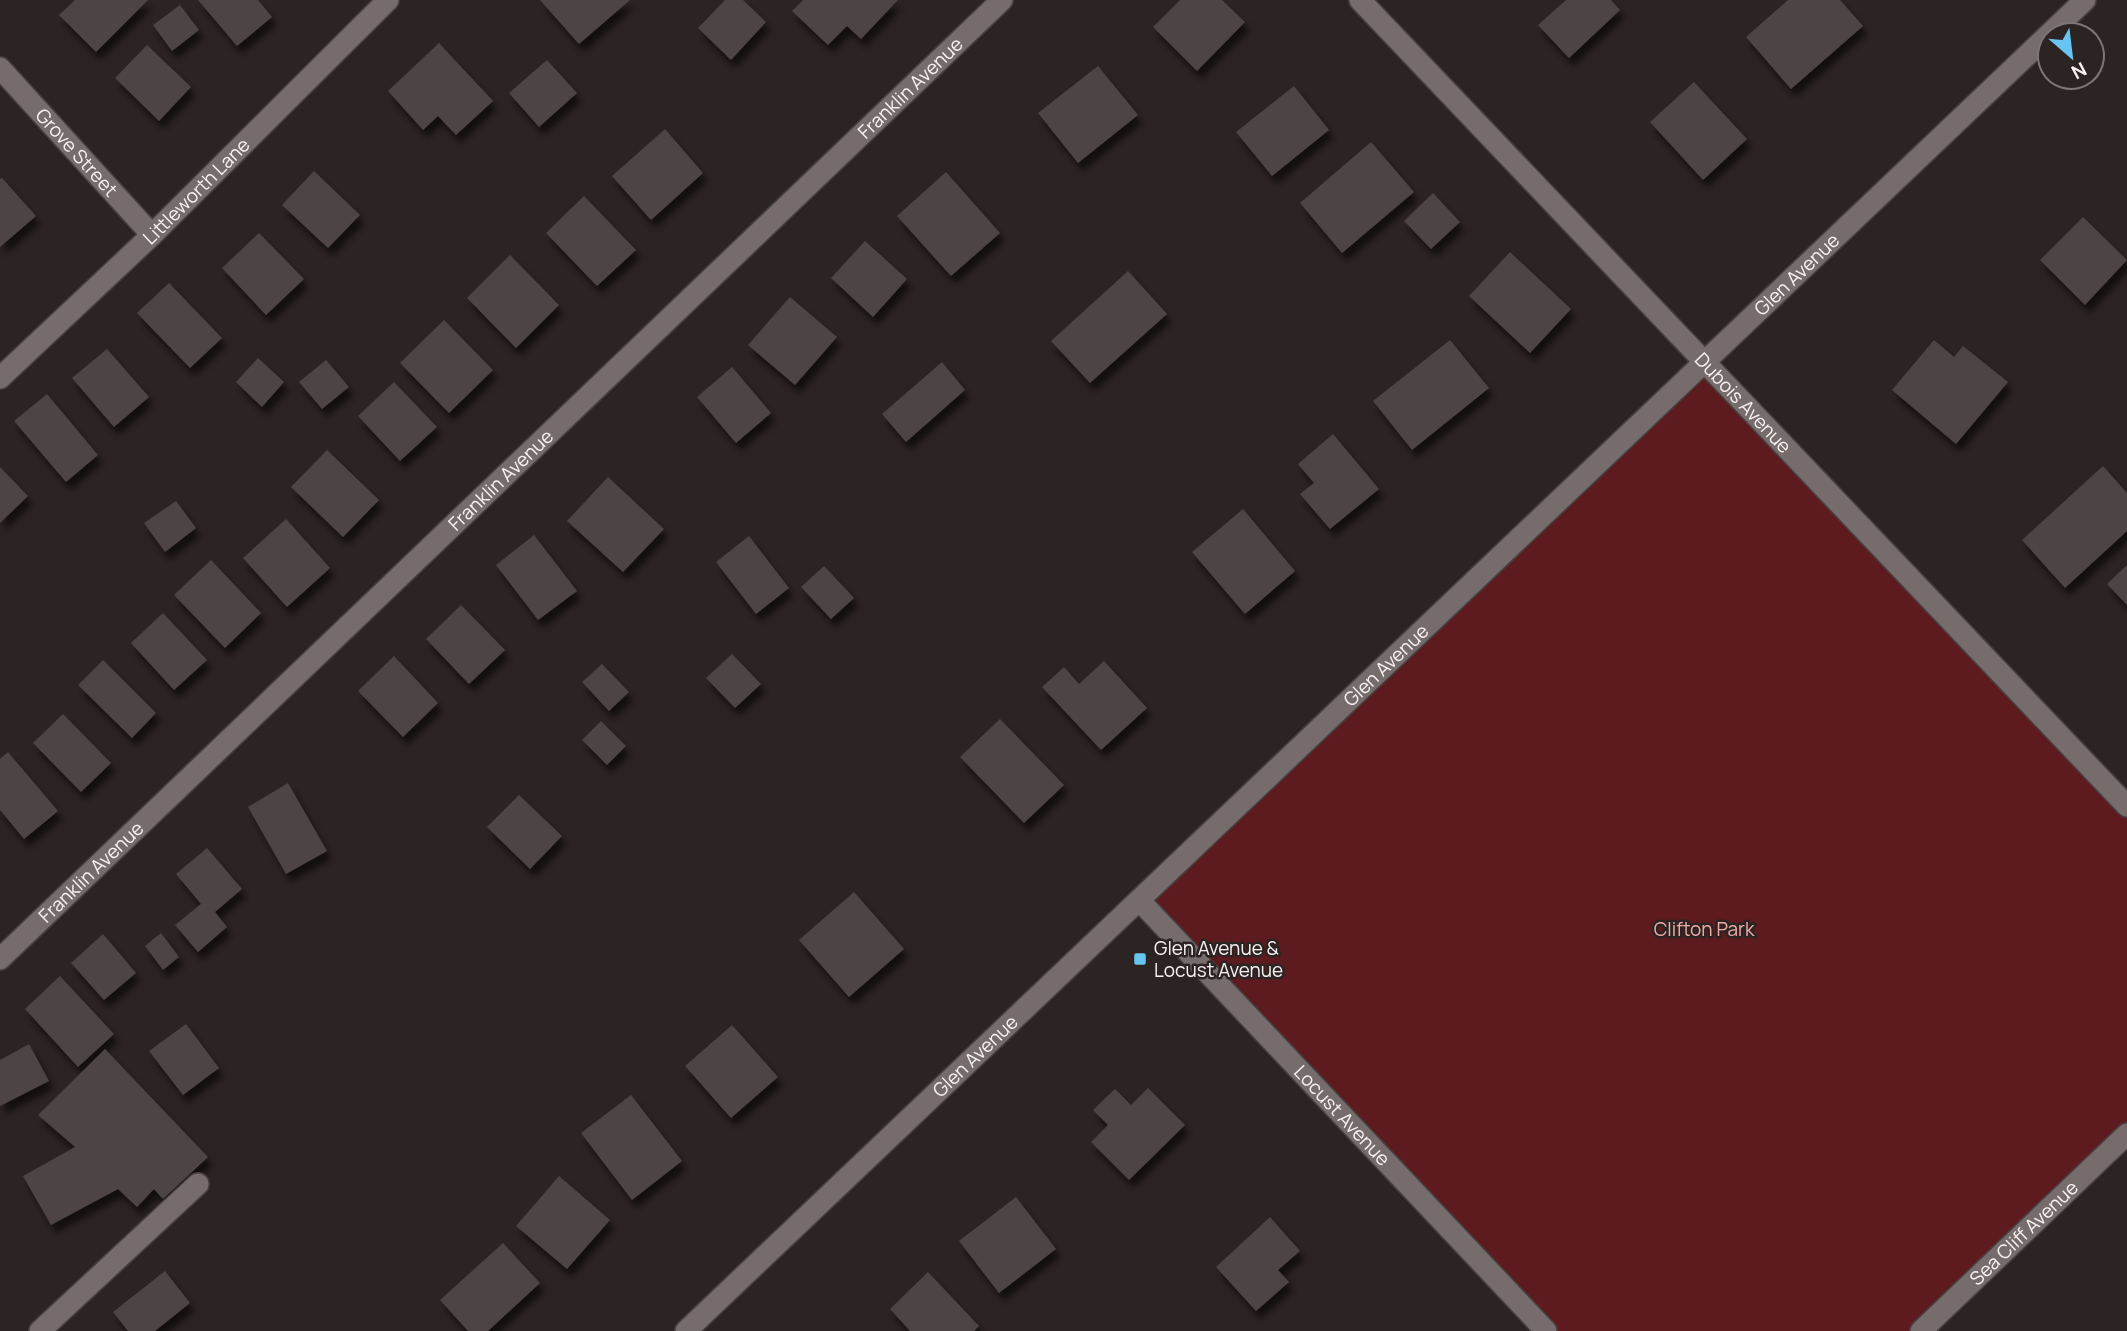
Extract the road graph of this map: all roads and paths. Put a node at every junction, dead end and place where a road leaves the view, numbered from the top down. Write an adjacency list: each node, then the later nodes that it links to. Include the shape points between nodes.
1 (388, 0): 6 (street, Littleworth Lane)
2 (1002, 0): 11 (street, Franklin Avenue)
3 (1360, 0): 7 (street, Dubois Avenue)
4 (2085, 0): 7 (street, Glen Avenue)
5 (0, 68): 6 (street, Grove Street)
6 (152, 235): 8 (street, Littleworth Lane)
7 (1704, 361): 9 (street, Dubois Avenue); 10 (street, Glen Avenue)
8 (0, 378)
9 (2127, 806)
10 (1139, 900): 15 (street, Glen Avenue); 16 (street, Locust Avenue)
11 (0, 959)
12 (2127, 1135): 17 (street, Sea Cliff Avenue)
13 (198, 1184): 14 (street)
14 (40, 1331)
15 (686, 1331)
16 (1546, 1331)
17 (1921, 1331)

